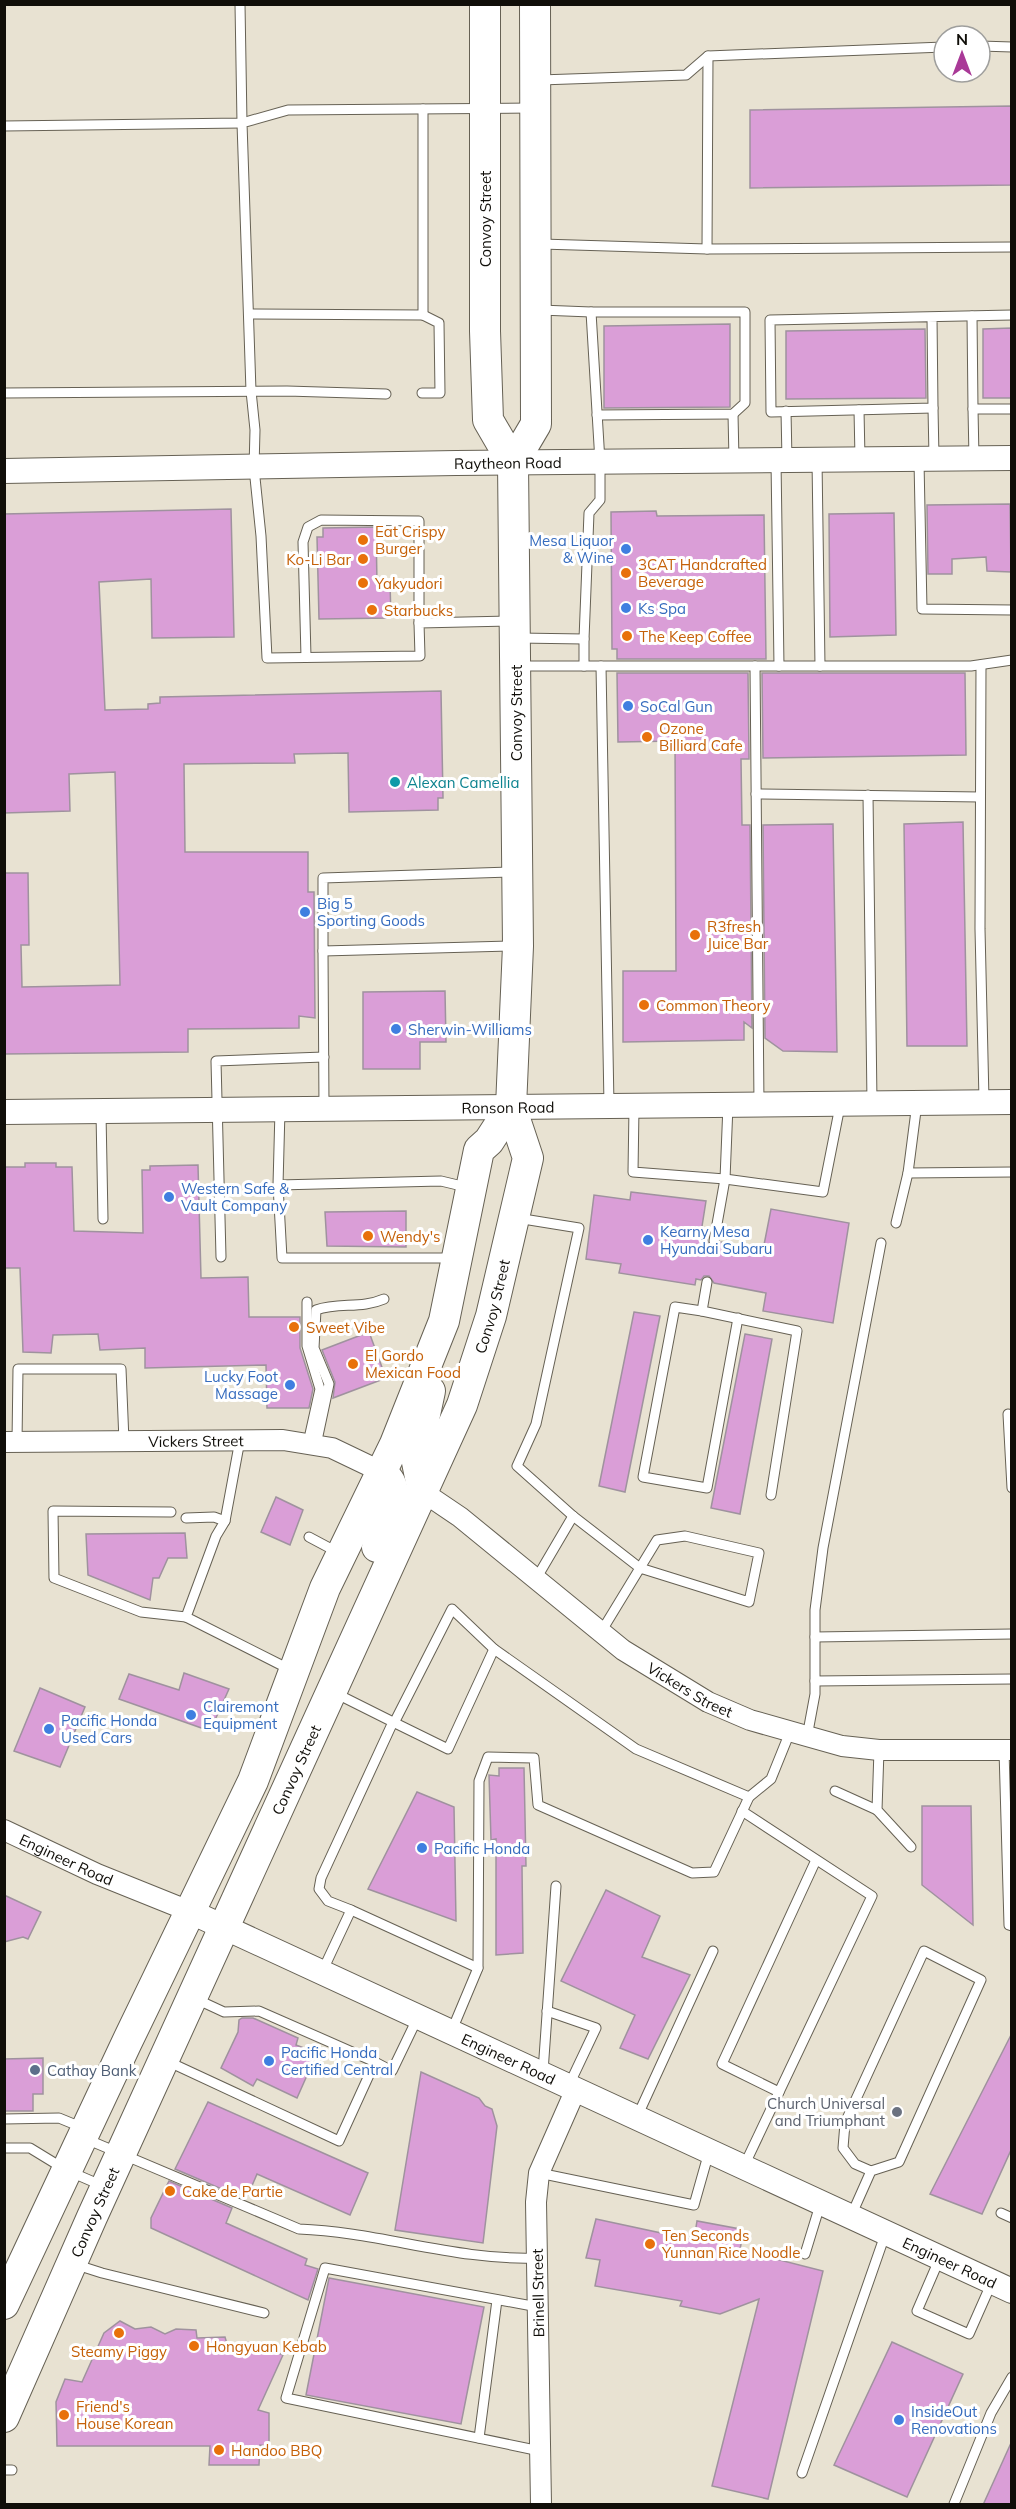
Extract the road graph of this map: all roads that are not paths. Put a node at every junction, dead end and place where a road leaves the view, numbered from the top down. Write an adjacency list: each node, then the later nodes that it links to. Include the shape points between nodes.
1 (240, 4): 11 (lane)
2 (485, 4): 9 (main road, Convoy Street)
3 (535, 4): 8 (main road)
4 (992, 46): 6 (lane)
5 (932, 47): 7 (lane)
6 (1011, 47)
7 (708, 56): 8 (lane, via 686,75 605,78); 15 (lane)
8 (535, 94): 9 (lane); 13 (main road)
9 (485, 108): 10 (lane); 42 (main road, Convoy Street, via 488,420)
10 (423, 109): 11 (lane, via 288,110); 19 (lane)
11 (242, 123): 12 (lane); 18 (lane)
12 (4, 126)
13 (535, 244): 15 (lane); 16 (main road)
14 (1011, 248): 15 (lane)
15 (707, 249)
16 (536, 310): 17 (lane); 42 (main road, via 536,424)
17 (591, 312): 32 (lane, via 746,312 745,403); 33 (lane)
18 (249, 314): 19 (lane); 23 (lane)
19 (423, 315): 25 (lane, via 439,323 440,393)
20 (1011, 315): 21 (lane)
21 (972, 316): 22 (lane); 29 (lane)
22 (932, 317): 27 (lane); 31 (lane, via 770,320 771,412)
23 (250, 391): 24 (lane); 26 (lane); 43 (lane)
24 (4, 393)
25 (422, 393)
26 (386, 394)
27 (933, 408): 30 (lane); 35 (lane)
28 (1011, 408): 29 (lane)
29 (973, 409): 36 (lane)
30 (859, 410): 31 (lane); 39 (lane)
31 (786, 411): 37 (lane)
32 (733, 414): 33 (lane); 40 (lane)
33 (597, 415): 41 (lane)
34 (1011, 458): 36 (street, Raytheon Road)
35 (927, 459): 36 (street, Raytheon Road); 39 (street, Raytheon Road); 45 (lane, via 922,609)
36 (974, 459)
37 (782, 460): 38 (street, Raytheon Road); 40 (street, Raytheon Road); 55 (lane)
38 (817, 460): 39 (street, Raytheon Road); 56 (lane)
39 (860, 460)
40 (734, 461): 41 (street, Raytheon Road)
41 (600, 462): 42 (street, Raytheon Road); 47 (lane, via 600,500 589,513)
42 (513, 463): 43 (street, Raytheon Road); 48 (main road, Convoy Street)
43 (254, 468): 44 (street, Raytheon Road); 49 (lane, via 267,658)
44 (4, 471)
45 (1011, 610)
46 (419, 622): 48 (lane); 49 (lane, via 420,656); 49 (lane, via 419,521 321,520 308,527 303,542)
47 (584, 639): 48 (lane); 52 (lane)
48 (516, 642): 52 (lane); 60 (main road, Convoy Street)
49 (306, 657)
50 (1011, 660): 51 (lane)
51 (981, 665): 56 (lane); 59 (lane)
52 (584, 666): 53 (lane)
53 (601, 666): 54 (lane); 71 (lane)
54 (754, 666): 55 (lane); 57 (lane)
55 (779, 666): 56 (lane)
56 (820, 666)
57 (756, 794): 58 (lane); 70 (lane)
58 (868, 795): 59 (lane); 68 (lane)
59 (981, 797): 64 (lane)
60 (518, 872): 61 (main road, Convoy Street); 62 (lane, via 322,878)
61 (518, 946): 62 (lane); 73 (main road, Convoy Street)
62 (322, 951): 63 (lane)
63 (324, 1058): 75 (lane); 76 (lane, via 216,1061)
64 (984, 1102): 65 (street, Ronson Road); 66 (street, Ronson Road)
65 (1011, 1102)
66 (917, 1103): 68 (street, Ronson Road); 80 (lane)
67 (840, 1104): 68 (street, Ronson Road); 70 (street, Ronson Road); 81 (lane, via 823,1192)
68 (872, 1104)
69 (728, 1105): 70 (street, Ronson Road); 72 (street, Ronson Road); 81 (lane)
70 (759, 1105)
71 (609, 1106): 72 (street, Ronson Road); 73 (street, Ronson Road)
72 (634, 1106): 81 (lane, via 633,1172)
73 (511, 1107): 75 (street, Ronson Road); 83 (main road, via 479,1150); 84 (main road, Convoy Street, via 528,1158)
74 (280, 1109): 75 (street, Ronson Road); 76 (street, Ronson Road); 82 (lane)
75 (324, 1109)
76 (216, 1110): 77 (street, Ronson Road); 89 (lane)
77 (101, 1111): 78 (street, Ronson Road); 85 (lane)
78 (4, 1112)
79 (1011, 1172): 80 (lane)
80 (908, 1173): 86 (lane)
81 (725, 1179): 87 (lane)
82 (278, 1185): 83 (lane, via 441,1181); 90 (lane, via 282,1258)
83 (472, 1188): 90 (main road)
84 (514, 1218): 104 (main road, Convoy Street, via 480,1355); 107 (lane, via 579,1228 536,1424 517,1466)
85 (104, 1219)
86 (896, 1223)
87 (714, 1241)
88 (881, 1243): 117 (lane, via 823,1548)
89 (221, 1257)
90 (457, 1258): 96 (main road)
91 (707, 1282): 94 (lane)
92 (384, 1299): 101 (lane, via 369,1305 316,1310 314,1348 328,1384)
93 (307, 1302): 101 (lane, via 307,1346 320,1389)
94 (702, 1311): 95 (lane); 95 (lane, via 675,1307 643,1477 707,1488)
95 (738, 1318): 105 (lane, via 797,1331)
96 (444, 1321): 102 (main road, via 395,1444); 104 (main road, via 416,1457)
97 (1008, 1414): 103 (lane)
98 (240, 1440): 99 (street, Vickers Street); 101 (street, Vickers Street); 109 (lane)
99 (124, 1441): 100 (street, Vickers Street); 100 (lane, via 121,1369 18,1369)
100 (11, 1442)
101 (312, 1444): 102 (street, Vickers Street, via 332,1448)
102 (380, 1471): 111 (main road); 118 (main road, via 390,1482 392,1505 386,1530 344,1617)
103 (1011, 1488)
104 (423, 1492): 113 (street, Vickers Street); 118 (main road, Convoy Street)
105 (771, 1495)
106 (171, 1512): 114 (lane, via 53,1511 54,1578 141,1612)
107 (573, 1516): 112 (lane); 113 (lane)
108 (186, 1518): 109 (lane, via 214,1517)
109 (225, 1521): 114 (lane)
110 (309, 1537): 111 (lane)
111 (341, 1554): 120 (main road)
112 (640, 1568): 112 (lane, via 657,1540 685,1536 759,1553 748,1602); 115 (lane)
113 (536, 1579): 115 (street, Vickers Street)
114 (186, 1617): 120 (lane)
115 (602, 1632): 125 (street, Vickers Street, via 708,1702 750,1720)
116 (1011, 1634): 117 (lane)
117 (815, 1637): 122 (lane)
118 (351, 1647): 123 (main road, Convoy Street)
119 (494, 1649): 124 (lane, via 448,1749); 124 (lane, via 452,1609); 129 (lane, via 636,1749)
120 (293, 1672): 137 (main road, via 253,1782)
121 (1011, 1679): 122 (lane)
122 (815, 1680): 125 (lane, via 815,1694)
123 (331, 1691): 124 (lane); 139 (main road, Convoy Street)
124 (393, 1723): 136 (lane, via 321,1878 319,1889 328,1901)
125 (799, 1734): 126 (street, Vickers Street, via 842,1746); 129 (lane, via 771,1779)
126 (879, 1750): 127 (street, Vickers Street); 130 (lane)
127 (1008, 1750): 138 (lane)
128 (835, 1791): 130 (lane)
129 (749, 1797): 131 (lane)
130 (877, 1810): 133 (lane)
131 (742, 1811): 134 (lane); 141 (lane, via 714,1872 692,1873 538,1805 534,1758 488,1756 480,1781)
132 (4, 1830): 137 (street, Engineer Road, via 97,1874)
133 (911, 1847)
134 (816, 1860): 151 (lane, via 872,1896); 151 (lane, via 722,2064)
135 (556, 1886): 144 (lane)
136 (351, 1910): 141 (lane); 142 (lane)
137 (189, 1911): 139 (street, Engineer Road); 154 (main road)
138 (1011, 1926)
139 (225, 1928): 142 (street, Engineer Road); 143 (main road, Convoy Street)
140 (713, 1951): 153 (lane)
141 (478, 1968): 146 (lane)
142 (322, 1972): 145 (street, Engineer Road)
143 (192, 1997): 147 (main road, Convoy Street); 148 (lane, via 224,2012 259,2011)
144 (547, 2011): 149 (lane); 150 (lane, via 596,2028)
145 (418, 2016): 146 (street, Engineer Road); 148 (lane, via 392,2070)
146 (451, 2032): 149 (street, Engineer Road)
147 (164, 2060): 148 (lane, via 339,2141); 157 (main road, Convoy Street)
148 (375, 2062)
149 (543, 2074): 150 (street, Engineer Road)
150 (572, 2087): 153 (street, Engineer Road); 161 (street, Brinell Street)
151 (779, 2092): 158 (lane)
152 (4, 2118): 154 (lane, via 59,2118)
153 (636, 2118): 156 (street, Engineer Road)
154 (83, 2133): 157 (lane); 159 (main road)
155 (4, 2148): 159 (lane, via 30,2148)
156 (709, 2151): 158 (street, Engineer Road); 161 (lane, via 694,2205)
157 (121, 2153): 162 (main road, Convoy Street); 169 (lane, via 299,2229 332,2230 504,2259)
158 (743, 2167): 163 (street, Engineer Road)
159 (66, 2170): 162 (lane); 173 (main road)
160 (872, 2171): 160 (lane, via 899,2162 981,1980 924,1951 845,2123 843,2148 855,2164); 165 (lane)
161 (539, 2173): 169 (street, Brinell Street)
162 (105, 2187): 171 (main road, Convoy Street)
163 (820, 2202): 165 (street, Engineer Road); 168 (lane)
164 (1001, 2213): 166 (lane)
165 (851, 2216): 167 (street, Engineer Road)
166 (1011, 2218)
167 (886, 2233): 170 (street, Engineer Road); 181 (lane)
168 (806, 2254)
169 (537, 2258): 175 (street, Brinell Street)
170 (940, 2258): 172 (street, Engineer Road); 172 (lane, via 917,2311 969,2334)
171 (72, 2263): 176 (lane); 178 (main road, Convoy Street)
172 (1002, 2286)
173 (5, 2300)
174 (497, 2300): 175 (lane); 179 (lane); 179 (lane, via 325,2268 286,2398)
175 (538, 2307): 180 (street, Brinell Street)
176 (264, 2313)
177 (1011, 2377): 183 (lane, via 991,2413)
178 (4, 2417)
179 (478, 2438): 180 (lane)
180 (540, 2451): 182 (street, Brinell Street)
181 (802, 2473)
182 (541, 2505)
183 (954, 2505)

